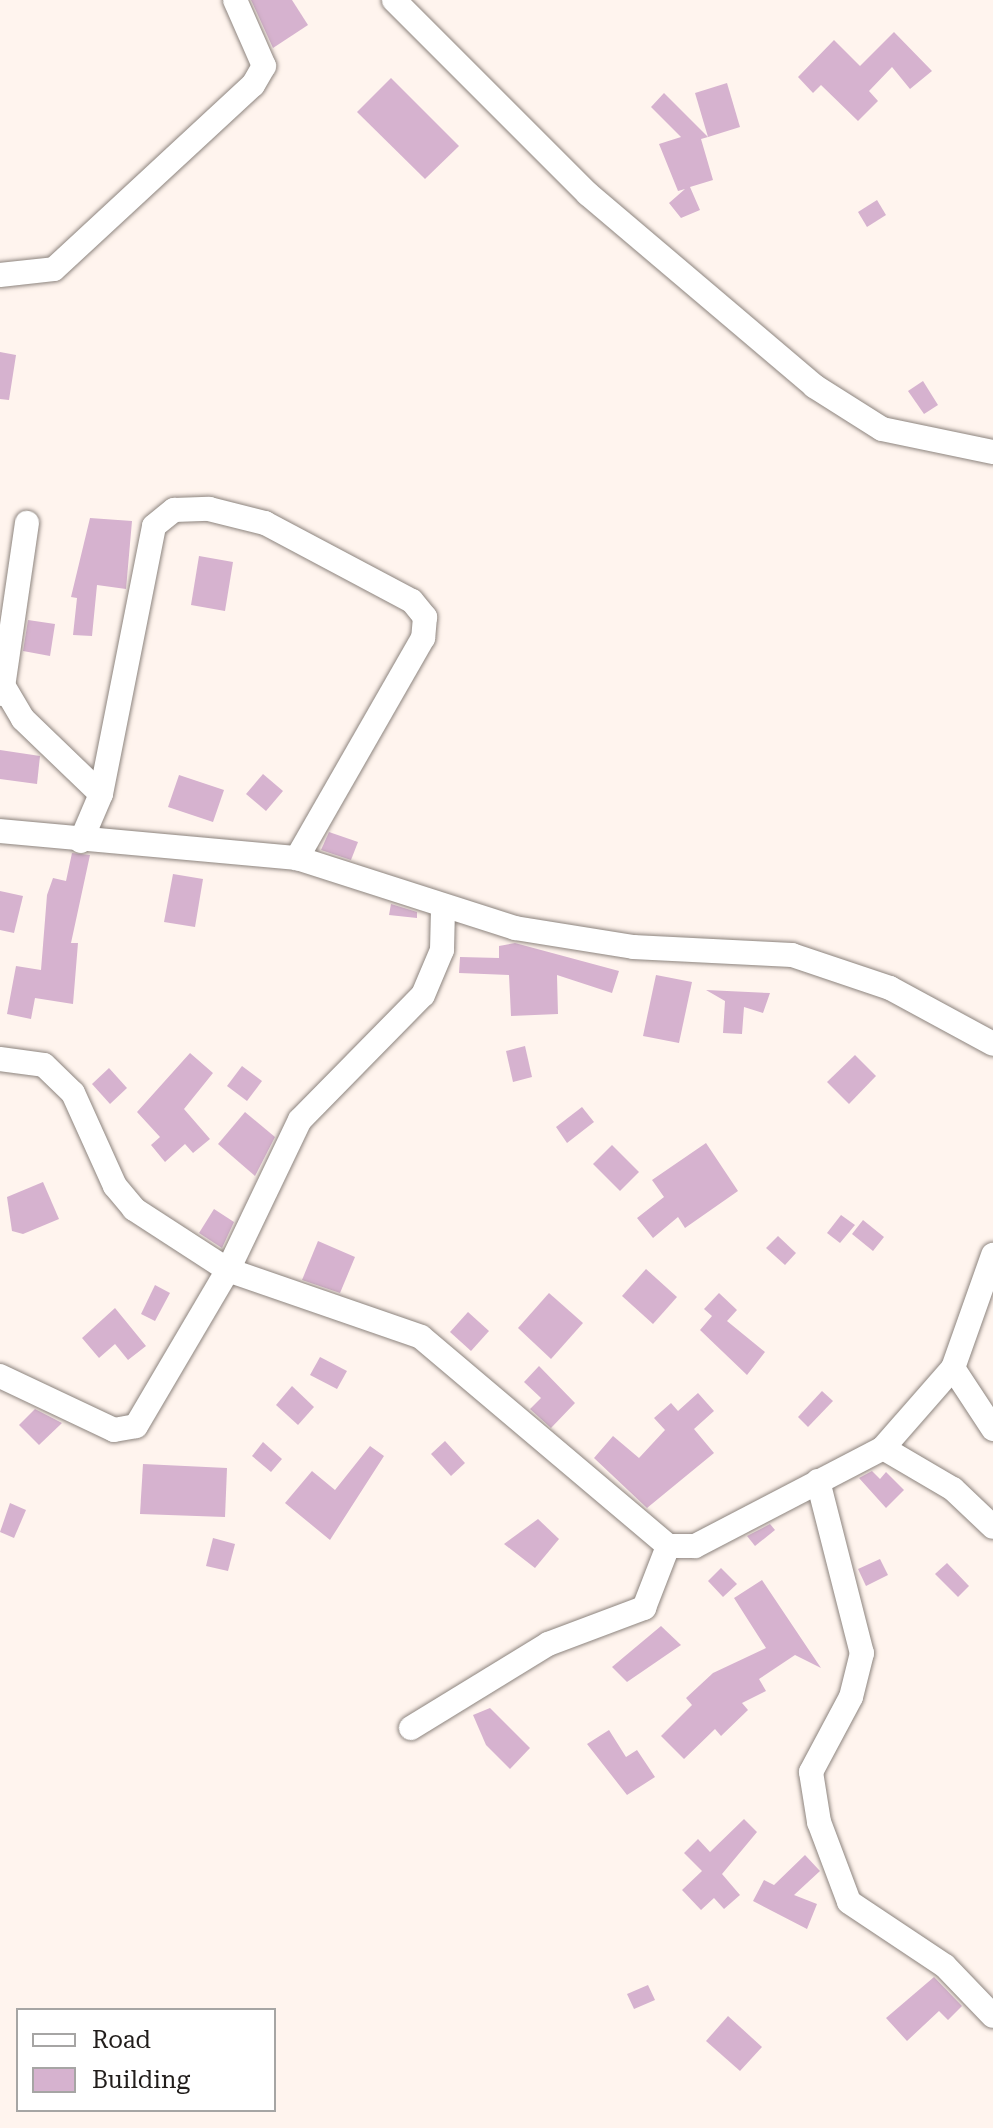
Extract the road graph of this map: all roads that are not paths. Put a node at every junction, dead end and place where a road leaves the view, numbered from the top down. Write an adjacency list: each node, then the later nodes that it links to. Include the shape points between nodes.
1 (235, 0): 3 (street, via 264,66 253,85 54,269)
2 (394, 0): 4 (street, via 588,194 814,386 882,429)
3 (0, 275)
4 (993, 452)
5 (27, 523): 6 (street)
6 (1, 690): 7 (street, via 23,719)
7 (101, 794): 9 (street); 10 (street, via 154,526 174,510 209,509 265,523 412,601 425,617 423,638)
8 (0, 831): 9 (street)
9 (81, 841): 10 (street)
10 (297, 858): 11 (street)
11 (443, 909): 12 (street, via 573,939 830,964); 15 (street, via 442,950 423,995 300,1120)
12 (993, 1044)
13 (0, 1059): 15 (street, via 27,1059 54,1074 85,1110 115,1186 134,1209)
14 (993, 1255): 16 (street)
15 (228, 1270): 17 (street, via 146,1414 128,1431 73,1414); 22 (street, via 421,1337)
16 (953, 1368): 18 (street); 19 (street)
17 (0, 1376)
18 (993, 1429)
19 (883, 1448): 20 (street); 21 (street, via 953,1489)
20 (818, 1481): 22 (street, via 695,1546); 24 (street, via 862,1653 851,1697 811,1772 819,1822 849,1902 945,1966)
21 (993, 1527)
22 (668, 1546): 23 (street, via 644,1608 548,1644)
23 (411, 1728)
24 (993, 2016)

